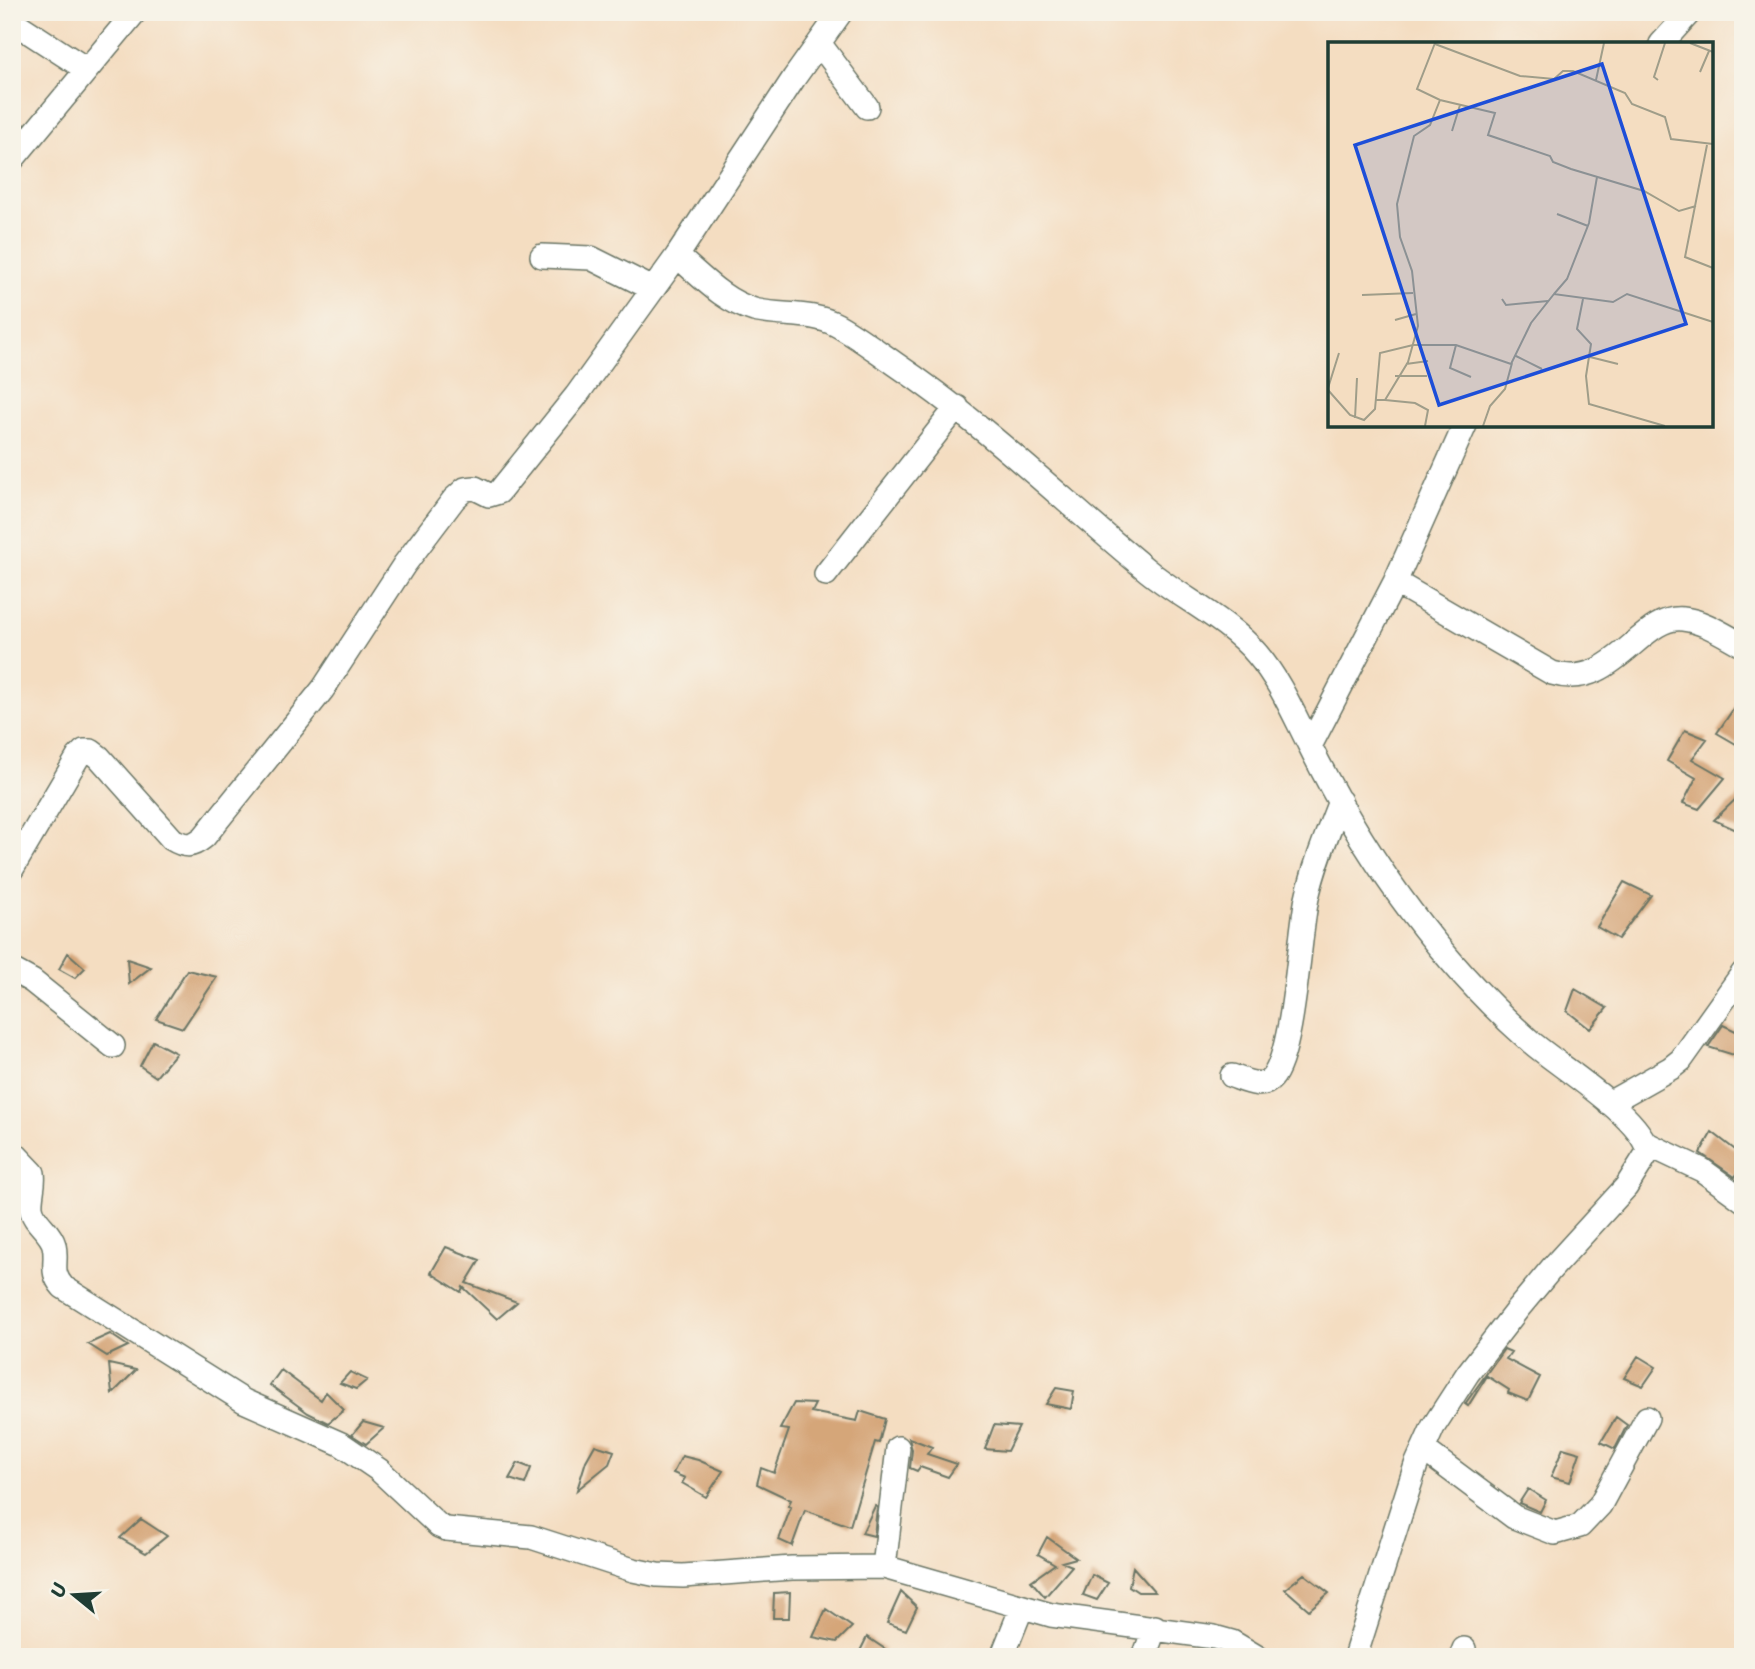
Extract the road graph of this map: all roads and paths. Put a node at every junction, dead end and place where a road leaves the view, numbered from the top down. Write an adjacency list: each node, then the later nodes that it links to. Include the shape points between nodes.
1 (135, 12): 7 (street)
2 (841, 12): 6 (street)
3 (1690, 12): 5 (street)
4 (12, 21): 7 (street)
5 (1663, 42)
6 (819, 43): 8 (street); 11 (street)
7 (86, 69): 9 (street)
8 (867, 107)
9 (12, 160)
10 (542, 256): 12 (street, via 591,258)
11 (677, 256): 12 (street); 13 (street, via 739,305 836,324)
12 (653, 289): 20 (street, via 510,481 499,492 489,495 465,489 454,499 404,565 323,689 204,837 194,845 172,839 99,757 84,751)
13 (957, 407): 15 (street); 18 (street, via 1149,571 1239,636 1274,677)
14 (1464, 427): 16 (street)
15 (826, 573)
16 (1395, 582): 17 (street, via 1565,677 1586,675 1606,665 1672,618 1699,622); 18 (street)
17 (1743, 645)
18 (1310, 746): 19 (street)
19 (1340, 801): 24 (street, via 1307,900 1281,1060 1266,1083); 25 (street, via 1383,872 1436,944 1511,1024)
20 (12, 869)
21 (12, 970): 23 (street)
22 (1743, 973): 25 (street, via 1681,1060)
23 (113, 1046)
24 (1232, 1076)
25 (1609, 1103): 26 (street, via 1635,1125)
26 (1647, 1144): 28 (street, via 1702,1170); 31 (street, via 1648,1152 1637,1172 1517,1310 1448,1401)
27 (12, 1151): 32 (street, via 33,1173 31,1208 52,1240 54,1274 64,1287 244,1401 341,1444 379,1471 439,1526 531,1537 657,1574)
28 (1743, 1200)
29 (1647, 1418): 31 (street, via 1600,1504 1580,1526 1555,1533 1514,1517)
30 (898, 1448): 32 (street)
31 (1423, 1449): 38 (street)
32 (884, 1567): 33 (street)
33 (1021, 1607): 34 (street, via 1068,1618); 35 (street)
34 (1155, 1627): 36 (street); 37 (street, via 1232,1642)
35 (1002, 1657)
36 (1144, 1657)
37 (1257, 1657)
38 (1355, 1657)

